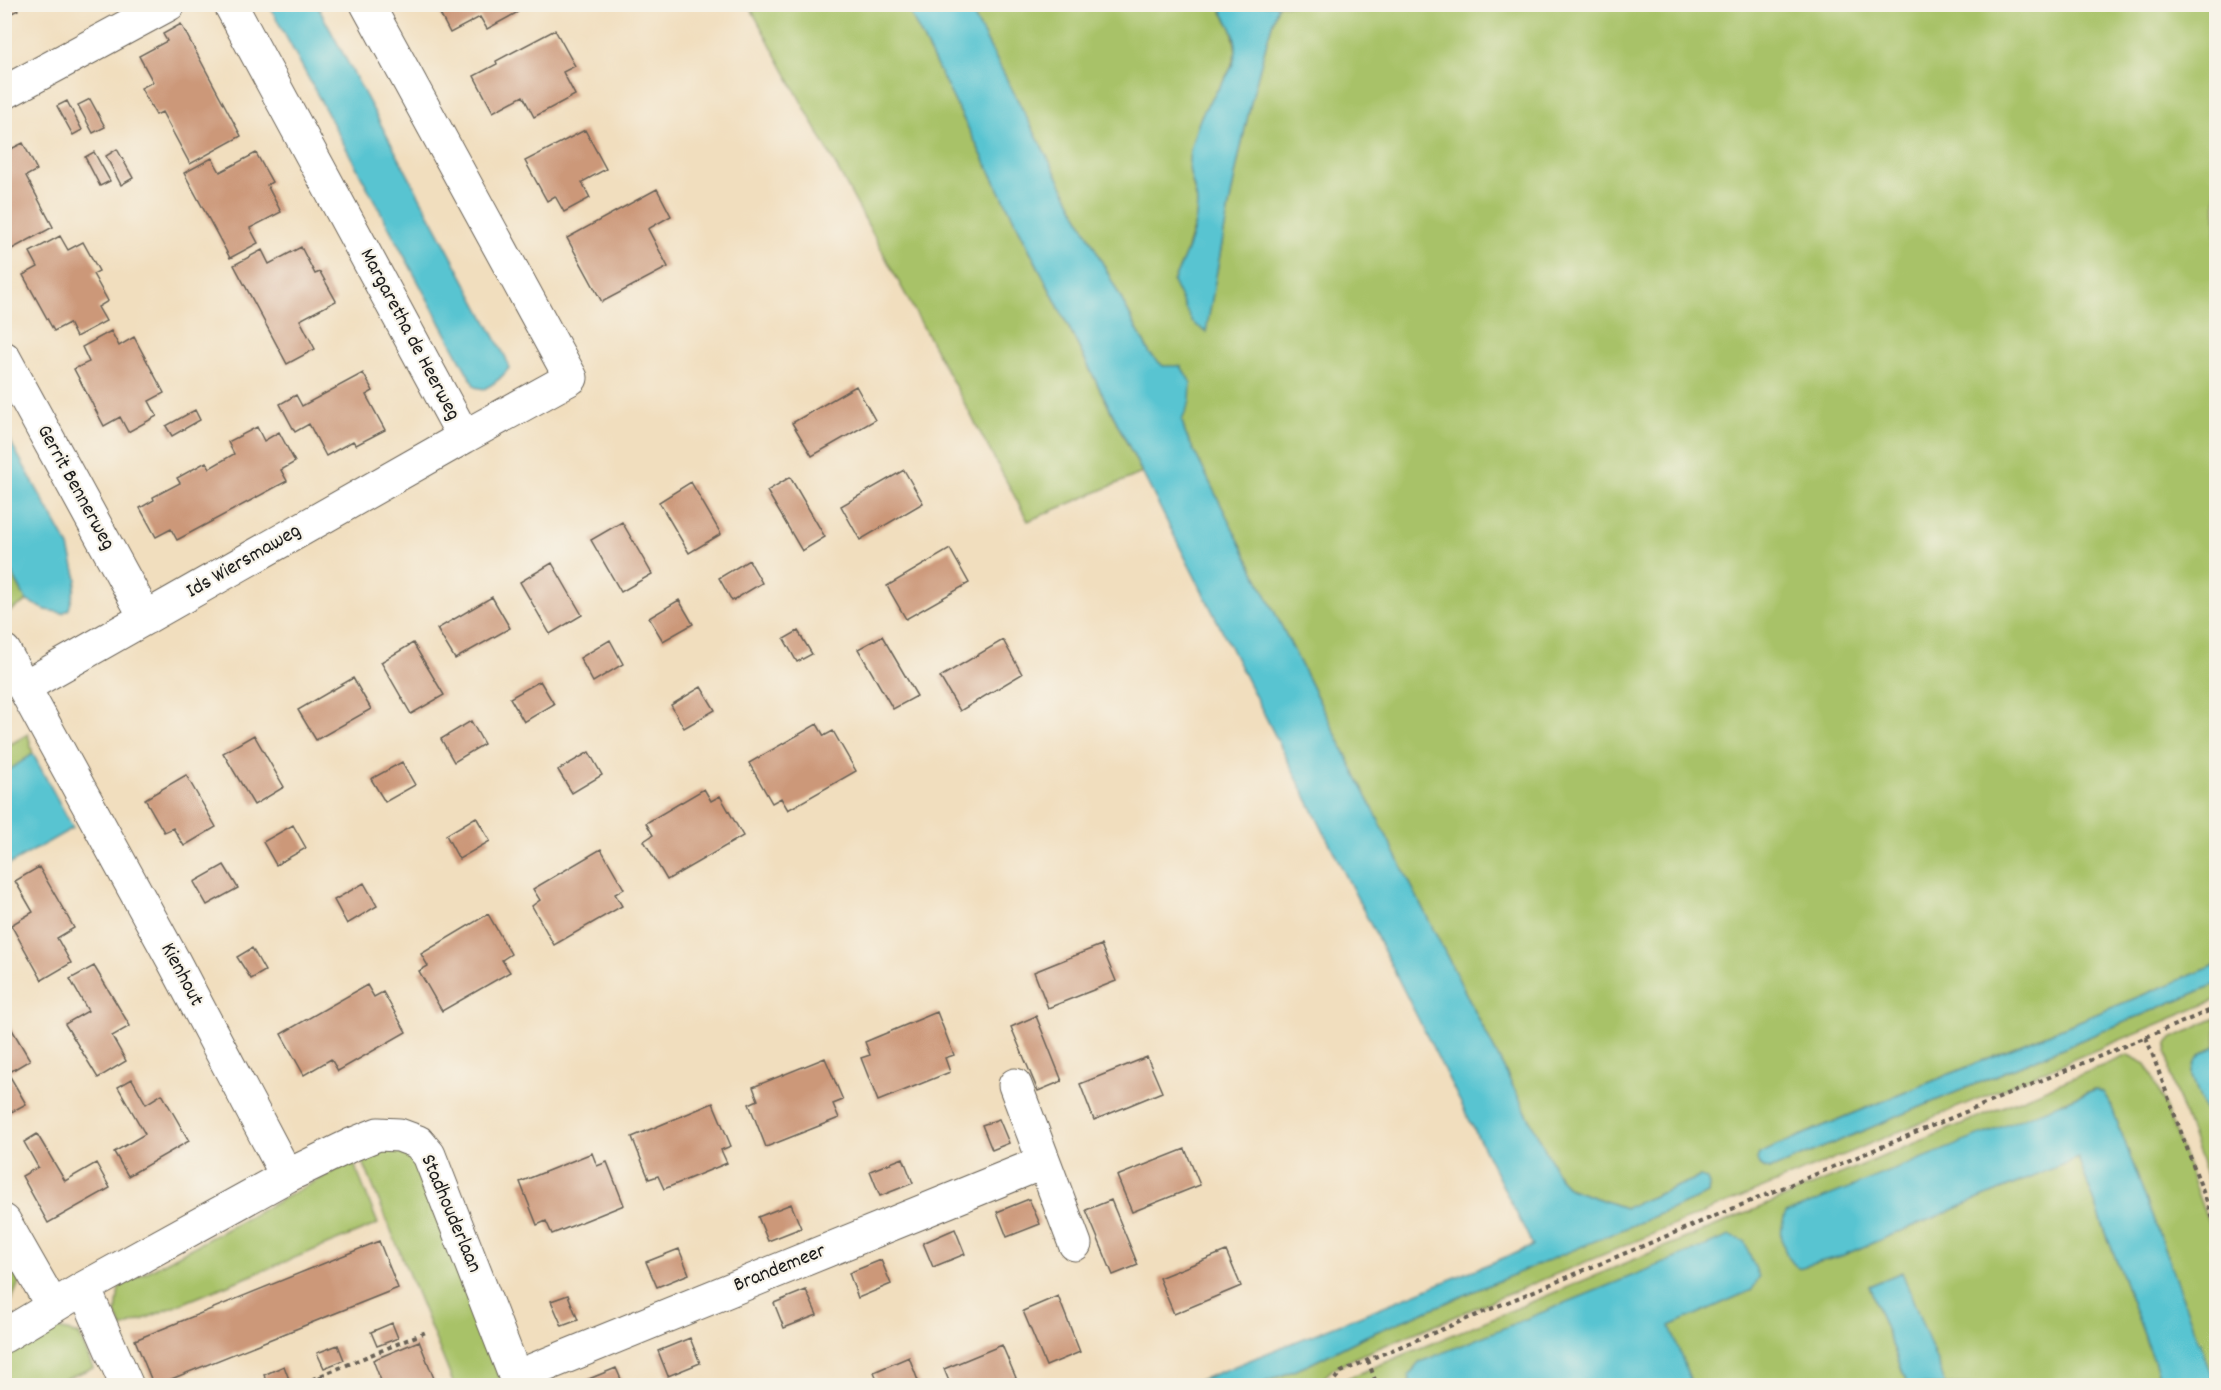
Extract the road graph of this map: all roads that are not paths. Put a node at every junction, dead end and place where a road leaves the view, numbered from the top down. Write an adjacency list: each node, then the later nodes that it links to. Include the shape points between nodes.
1 (169, 4): 4 (street)
2 (230, 4): 6 (street, Margaretha de Heerweg)
3 (367, 4): 6 (street, Margaretha de Heerweg, via 571,378)
4 (4, 93)
5 (4, 358): 7 (street, Gerrit Bennerweg)
6 (464, 437): 7 (street, Ids Wiersmaweg)
7 (146, 618): 9 (street, Ids Wiersmaweg)
8 (4, 651): 9 (street, Kienhout)
9 (24, 687): 12 (street, Kienhout)
10 (1015, 1085): 11 (street)
11 (1044, 1162): 14 (street); 18 (street, Brandemeer)
12 (287, 1176): 15 (street, Stadhouderlaan); 18 (street, Stadhouderlaan, via 378,1134 399,1135 418,1142 429,1155)
13 (4, 1221): 16 (street)
14 (1075, 1244)
15 (84, 1288): 16 (street, Stadhouderlaan); 19 (street)
16 (53, 1306): 17 (street, Stadhouderlaan)
17 (4, 1336)
18 (518, 1381)
19 (127, 1386)

